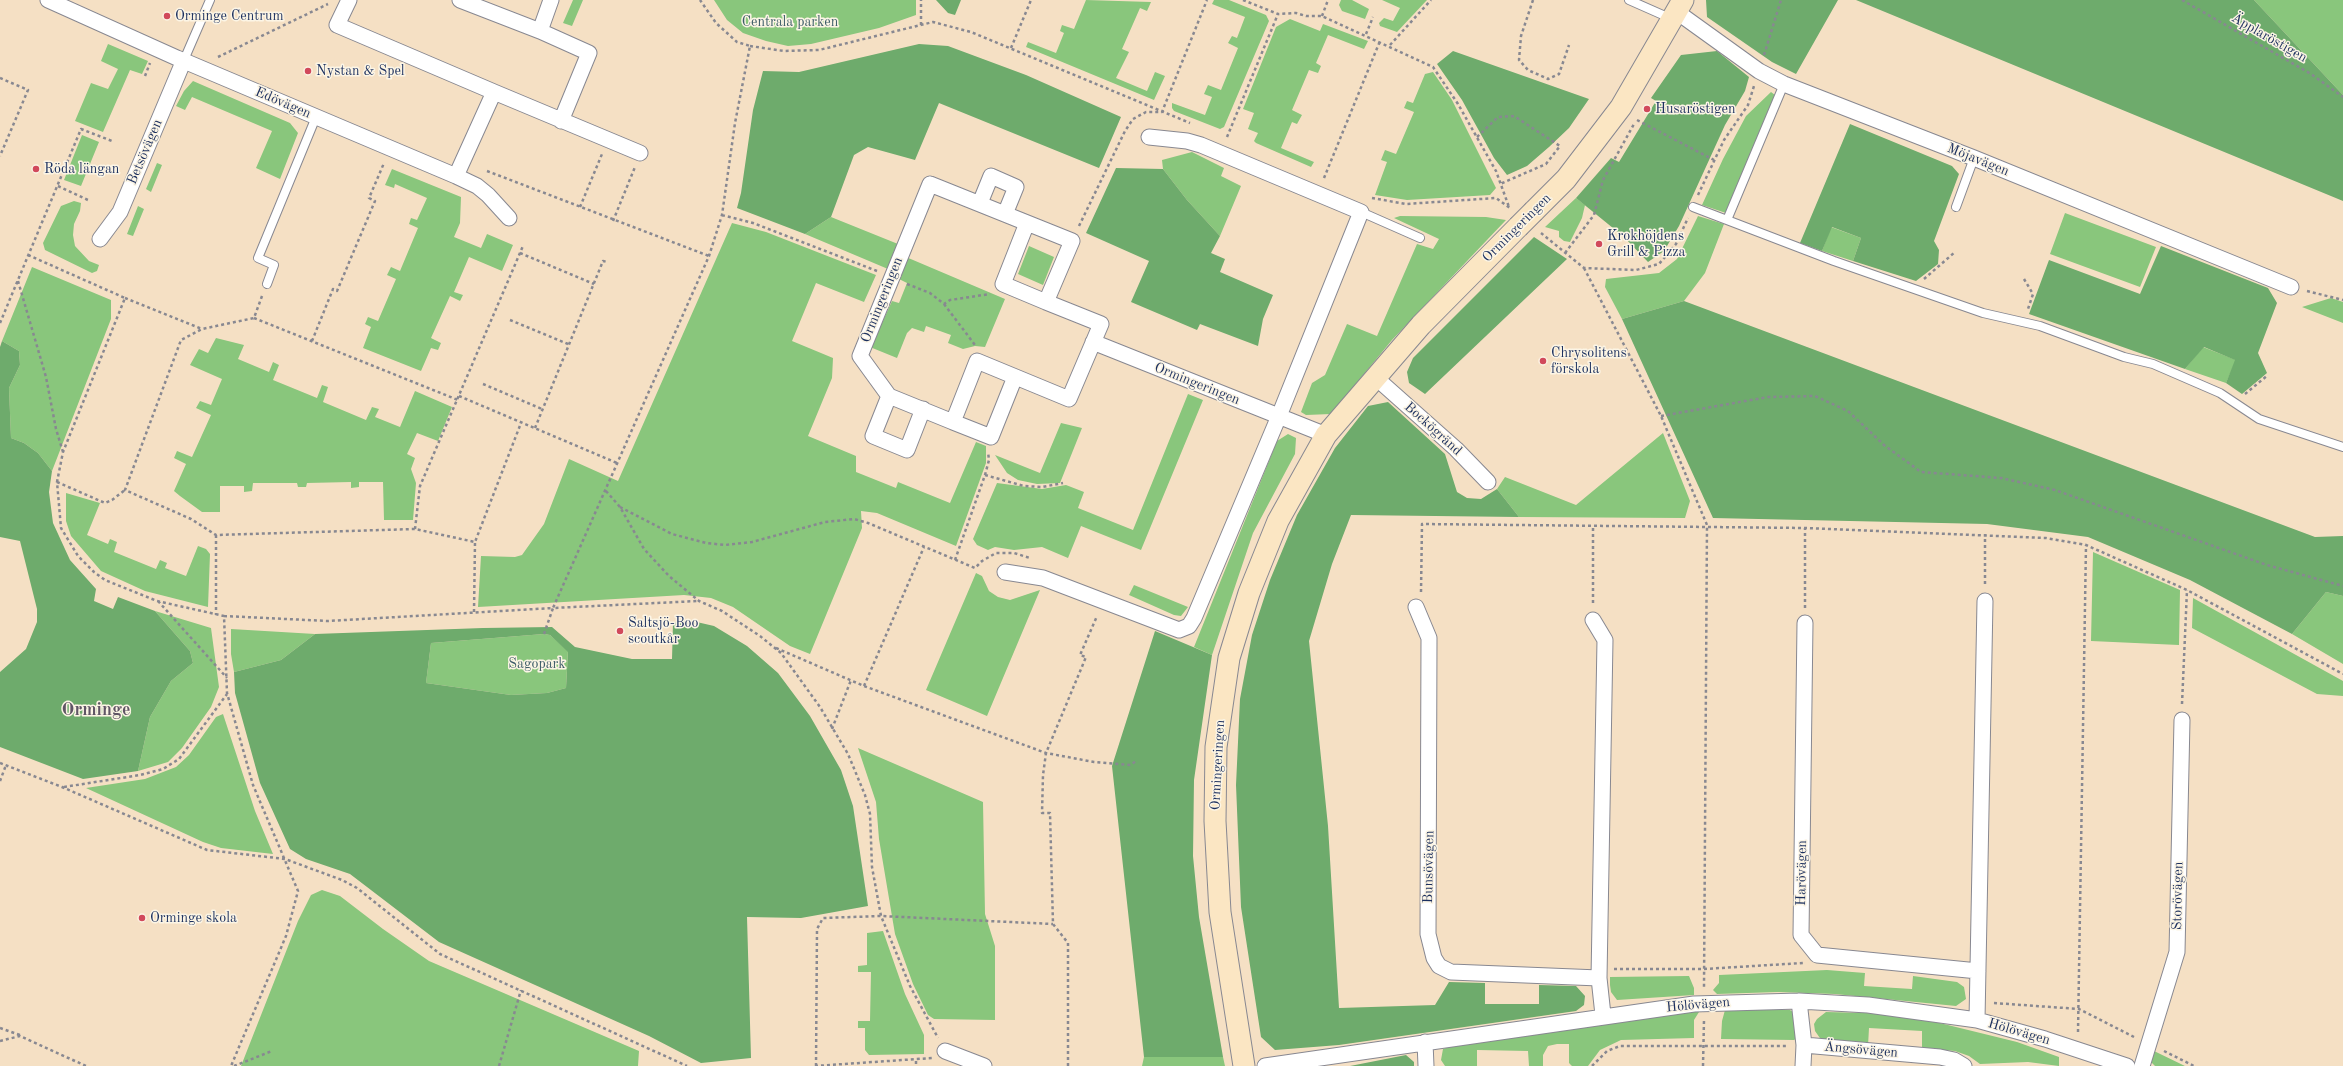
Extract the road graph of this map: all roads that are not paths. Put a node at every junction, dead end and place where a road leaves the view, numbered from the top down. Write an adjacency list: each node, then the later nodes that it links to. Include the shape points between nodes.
1 (48, 0): 9 (street, Edövägen)
2 (210, 0): 9 (lane)
3 (348, 0): 11 (street, via 337,26)
4 (460, 0): 8 (street)
5 (552, 0): 8 (street)
6 (1629, 0): 7 (lane)
7 (1678, 10): 10 (street, Möjavägen, via 1759,71); 33 (street, Ormingeringen, bridge, via 1621,107 1566,179 1421,325)
8 (540, 31): 13 (street, via 589,53)
9 (184, 60): 12 (street, Edövägen); 27 (street, Betsövägen, via 120,212)
10 (1784, 84): 16 (street, Möjavägen); 24 (lane)
11 (494, 92): 13 (street); 17 (street)
12 (316, 117): 17 (street, Edövägen); 28 (lane, via 258,258 274,265)
13 (561, 121): 15 (street)
14 (1149, 137): 21 (street, via 1201,145)
15 (640, 153)
16 (1974, 158): 20 (lane); 29 (street, Möjavägen)
17 (456, 176): 23 (street, Edövägen, via 488,195)
18 (980, 203): 22 (street, Ormingeringen); 22 (street, via 991,176 1016,187); 34 (street, Ormingeringen, via 930,184 860,356)
19 (1693, 207): 24 (lane)
20 (1956, 207)
21 (1361, 212): 26 (lane); 36 (street)
22 (1005, 214): 25 (street, Ormingeringen)
23 (509, 218)
24 (1727, 220): 39 (lane, via 1834,261 1983,313 2040,326 2124,357 2152,364 2220,393 2259,419)
25 (1028, 223): 30 (street, via 1003,284); 30 (street, Ormingeringen, via 1072,241)
26 (1420, 238)
27 (100, 239)
28 (267, 284)
29 (2291, 287)
30 (1046, 302): 31 (street, via 1101,324)
31 (1093, 342): 32 (street, via 1069,399); 36 (street, Ormingeringen)
32 (1015, 377): 37 (street, via 991,436); 37 (street, via 977,361)
33 (1375, 377): 38 (street, Ormingeringen); 40 (street, Bockögränd, via 1456,449)
34 (889, 396): 35 (street); 35 (street, via 873,436 907,450)
35 (923, 409): 37 (street)
36 (1279, 416): 38 (street, Ormingeringen); 41 (street, via 1189,626 1179,630 1043,578)
37 (953, 422)
38 (1326, 435): 56 (street, Ormingeringen, via 1278,520 1249,593 1229,658 1216,747 1216,868 1224,940)
39 (2343, 447)
40 (1488, 482)
41 (1005, 572)
42 (1985, 601): 47 (street)
43 (1416, 607): 48 (street, Bunsövägen, via 1429,638 1428,934 1434,958 1439,966 1452,972)
44 (1593, 620): 48 (street, via 1605,640)
45 (1804, 623): 47 (street, Harövägen, via 1801,935 1818,955)
46 (2182, 720): 62 (street, Storövägen, via 2177,952)
47 (1978, 971): 51 (street)
48 (1599, 973): 50 (street)
49 (1799, 1001): 50 (street, Hölövägen, via 1694,1004); 51 (street, Hölövägen, via 1868,1005); 53 (street, Ängsövägen)
50 (1603, 1015): 52 (street, Hölövägen)
51 (1977, 1020): 61 (street, Hölövägen)
52 (1424, 1042): 57 (street, Hölövägen); 58 (street)
53 (1804, 1045): 59 (street, Ängsövägen); 60 (street, Ängsövägen, via 1940,1057 1954,1060)
54 (945, 1051): 55 (street)
55 (984, 1066)
56 (1244, 1066)
57 (1265, 1066)
58 (1426, 1066)
59 (1803, 1066)
60 (1964, 1066)
61 (2127, 1066)
62 (2142, 1066)

